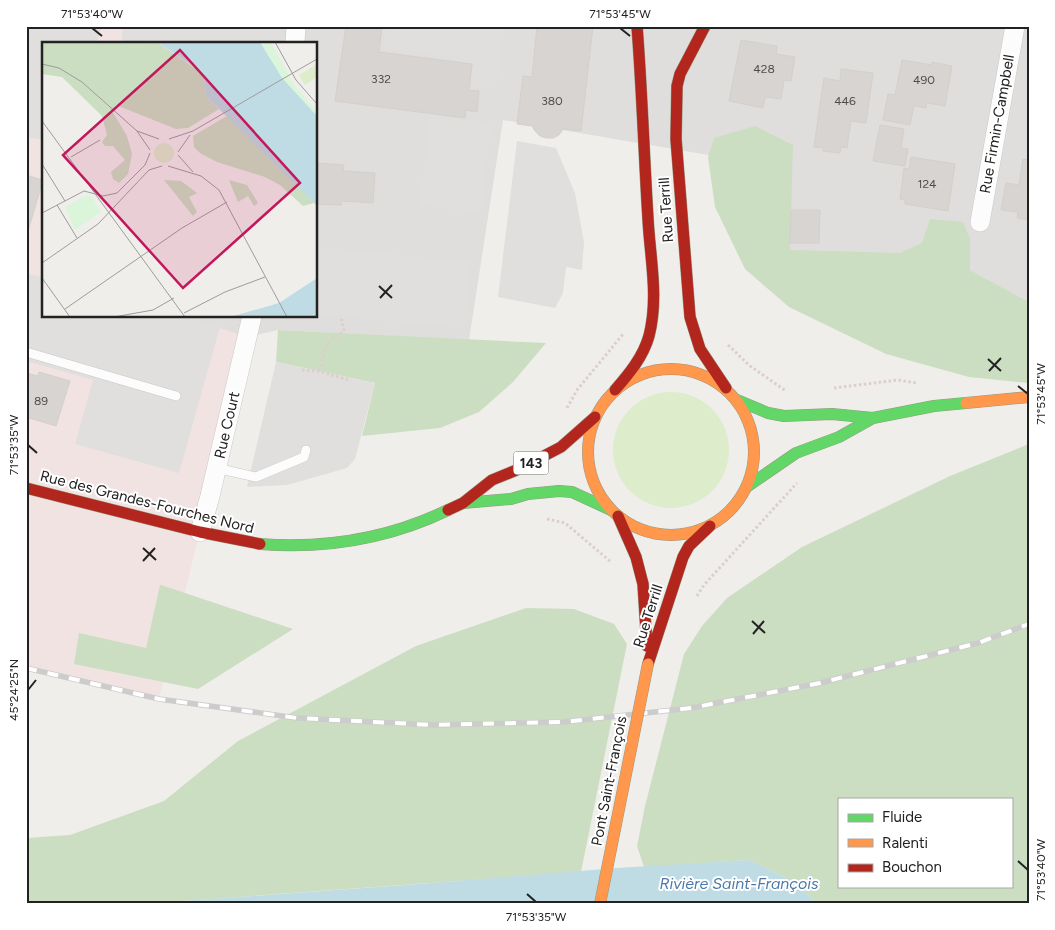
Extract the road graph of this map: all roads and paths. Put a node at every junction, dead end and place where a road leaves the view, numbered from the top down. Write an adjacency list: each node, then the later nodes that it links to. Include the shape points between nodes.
1 (296, 26): 5 (street)
2 (636, 26): 17 (main road, Rue Terrill, via 654,300 649,336 642,355)
3 (705, 26): 15 (main road, Rue Terrill, via 680,74 676,139 690,318 700,349)
4 (1015, 26): 6 (street, Rue Firmin-Campbell)
5 (295, 42)
6 (980, 222)
7 (341, 316): 13 (path, via 344,331 327,343)
8 (252, 318): 27 (street, Rue Court)
9 (627, 330): 23 (path, via 577,390)
10 (726, 344): 18 (path, via 787,391)
11 (26, 352): 19 (lane)
12 (302, 370): 13 (path)
13 (319, 371): 14 (path)
14 (349, 380)
15 (726, 388): 17 (main road, 143, via 697,372 671,368 632,378); 21 (main road, 143)
16 (831, 388): 22 (path, via 898,380 920,384)
17 (615, 390): 24 (main road, 143)
18 (795, 391)
19 (176, 396)
20 (1029, 397): 22 (main road, 143)
21 (737, 400): 25 (main road, 143, via 784,416 832,414); 29 (main road, 143, via 753,432 755,451)
22 (934, 406): 25 (main road, 143)
23 (563, 415)
24 (595, 417): 31 (main road, Rue des Grandes-Fourches Nord / 143, via 561,447 492,480); 32 (main road, 143, via 588,441 589,466 597,490)
25 (872, 418): 29 (main road, 143, via 839,436 796,453)
26 (306, 450): 27 (lane, via 304,457 256,477)
27 (216, 468): 35 (street, Rue Court)
28 (798, 483): 37 (path, via 704,585)
29 (748, 486): 34 (main road, 143, via 725,516)
30 (26, 488): 35 (main road, Rue des Grandes-Fourches Nord / 143)
31 (463, 503): 32 (main road, Rue des Grandes-Fourches Nord / 143, via 559,490 572,492); 35 (main road, Rue des Grandes-Fourches Nord / 143, via 423,522 390,532 321,545 254,543)
32 (614, 513): 34 (main road, 143, via 634,527 652,533 691,533); 38 (main road, Rue Terrill, via 636,557 643,584)
33 (549, 519): 36 (path, via 565,523)
34 (710, 526): 38 (main road, Rue Terrill, via 689,546 683,557)
35 (200, 532)
36 (617, 567)
37 (697, 597)
38 (648, 664): 39 (main road, Pont Saint-François, bridge)
39 (600, 904)

